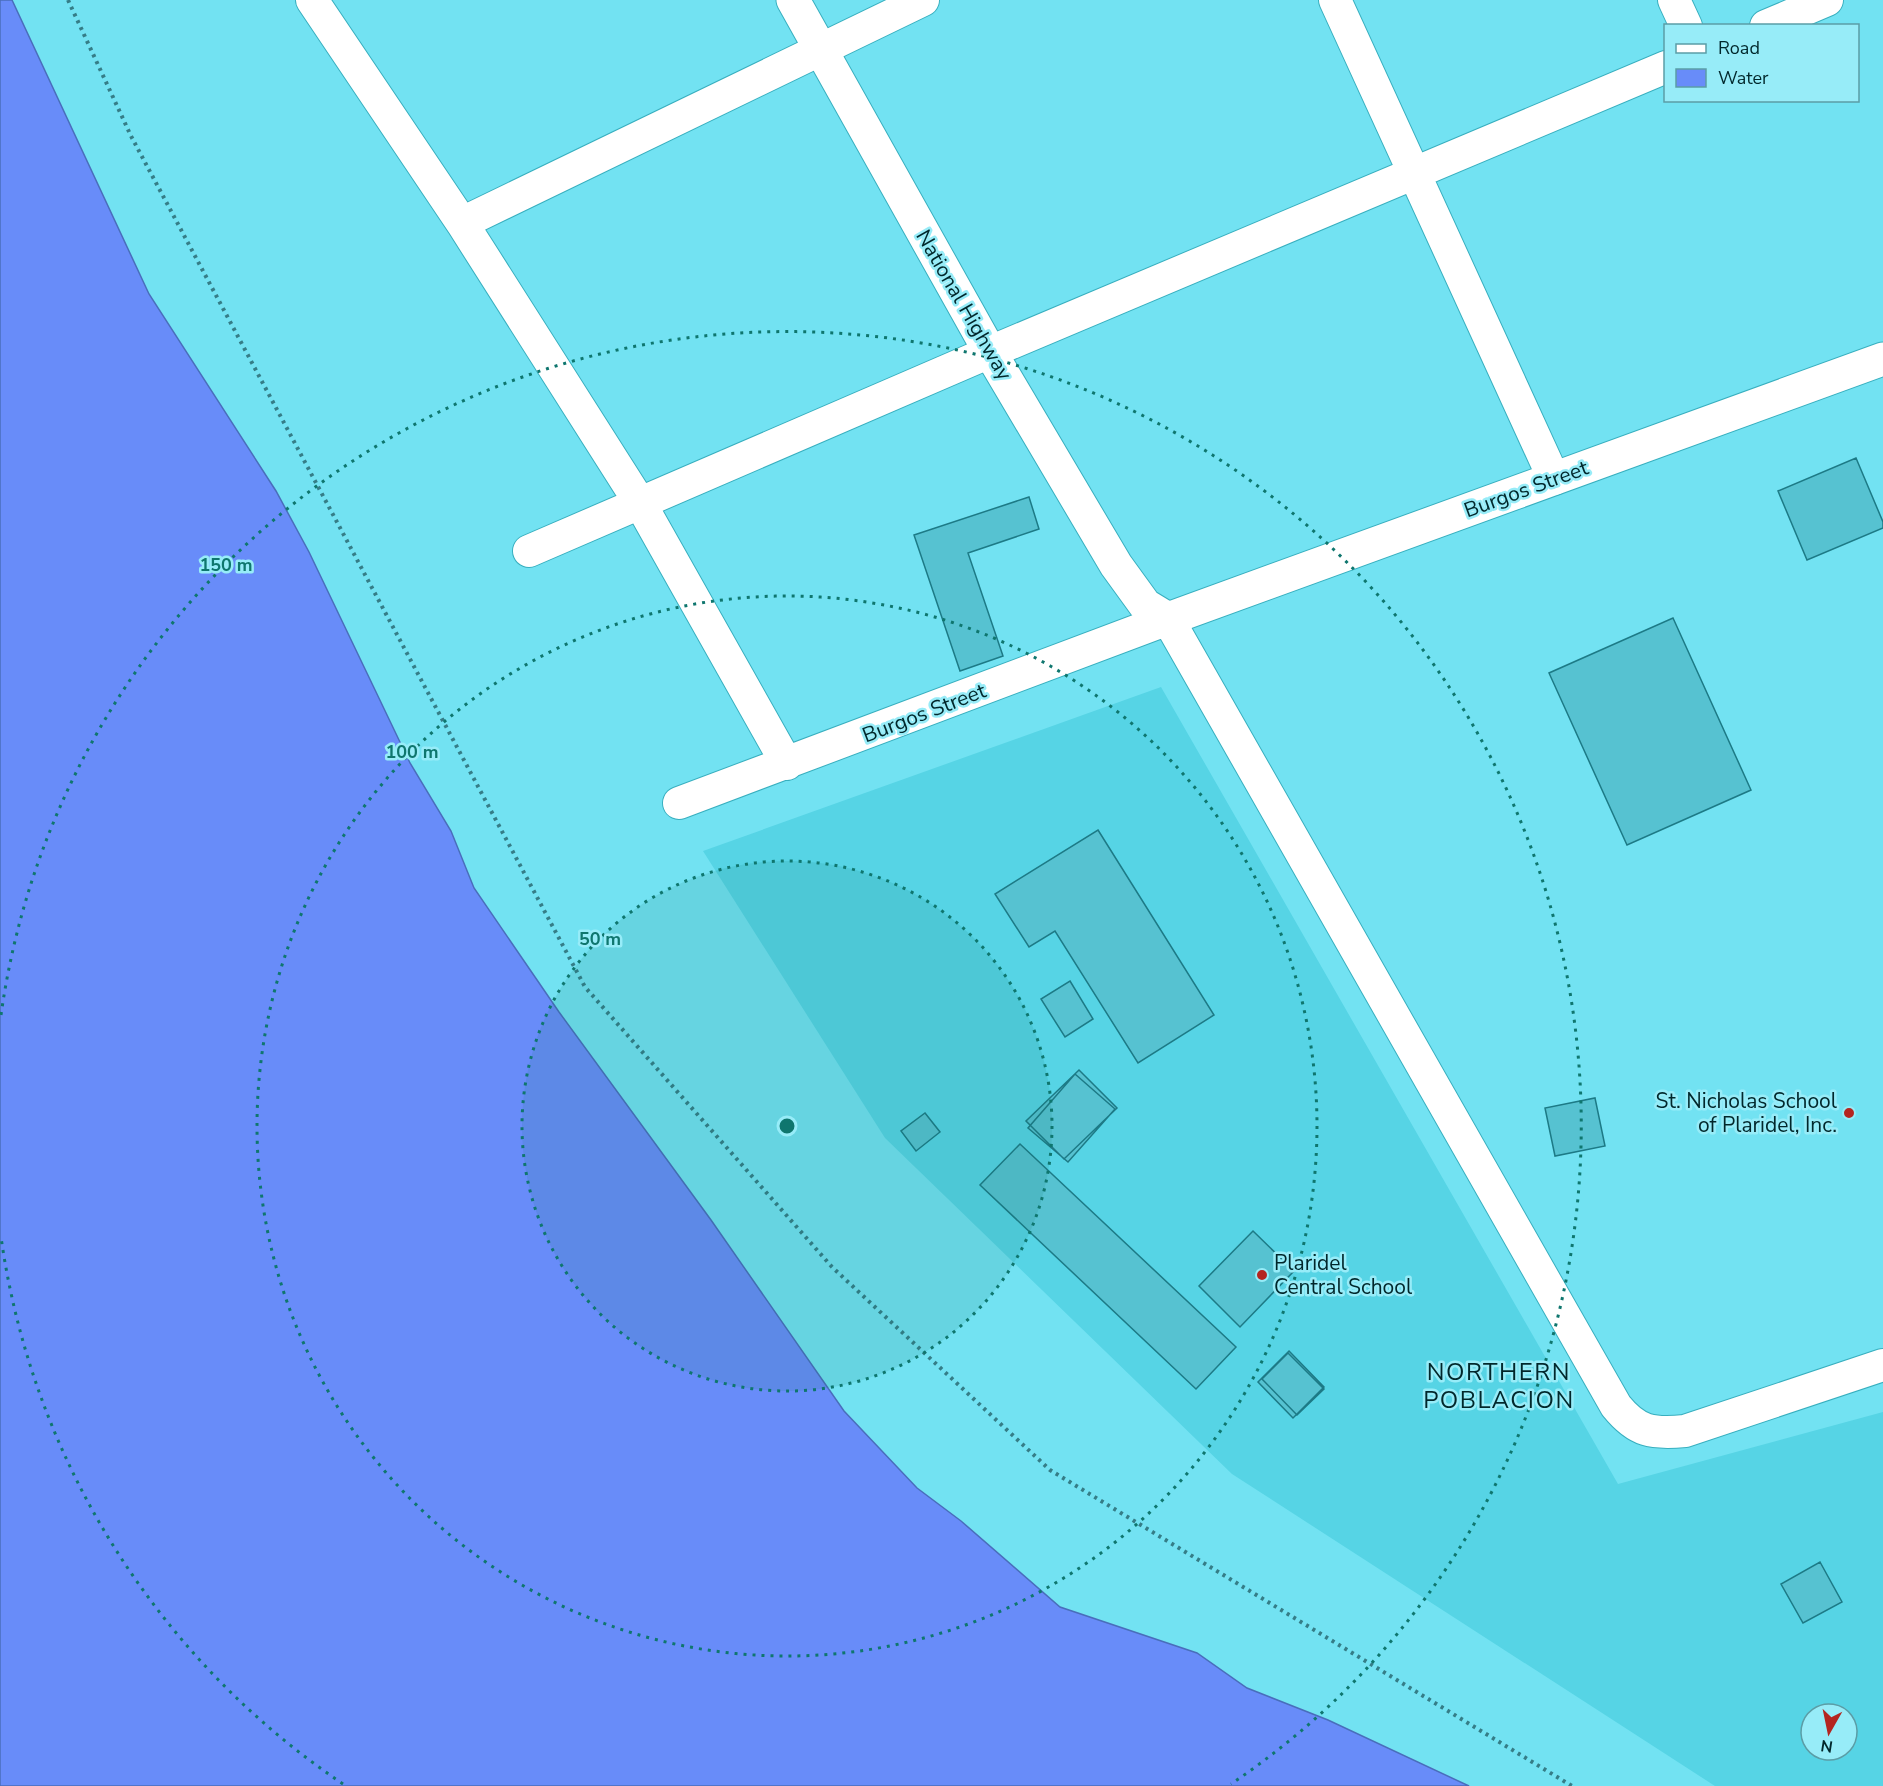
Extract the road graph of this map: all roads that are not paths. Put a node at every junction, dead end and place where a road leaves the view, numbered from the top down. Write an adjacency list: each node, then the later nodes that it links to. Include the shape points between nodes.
1 (312, 0): 12 (street)
2 (793, 0): 9 (street, National Highway)
3 (922, 0): 9 (street)
4 (1335, 0): 11 (street)
5 (1674, 0): 7 (street)
6 (1827, 0): 8 (street)
7 (1685, 24)
8 (1771, 24)
9 (820, 48): 12 (street); 13 (street, National Highway)
10 (1664, 67): 11 (street)
11 (1413, 172): 13 (street); 15 (street)
12 (462, 223): 16 (street)
13 (990, 352): 16 (street); 18 (street, National Highway, via 1116,565)
14 (1883, 359): 15 (street, Burgos Street)
15 (1554, 479): 18 (street, Burgos Street)
16 (640, 503): 17 (street); 19 (street)
17 (529, 551)
18 (1157, 612): 19 (street, Burgos Street); 21 (street, via 1628,1421 1644,1430 1685,1431)
19 (787, 765): 20 (street, Burgos Street)
20 (679, 803)
21 (1883, 1365)

